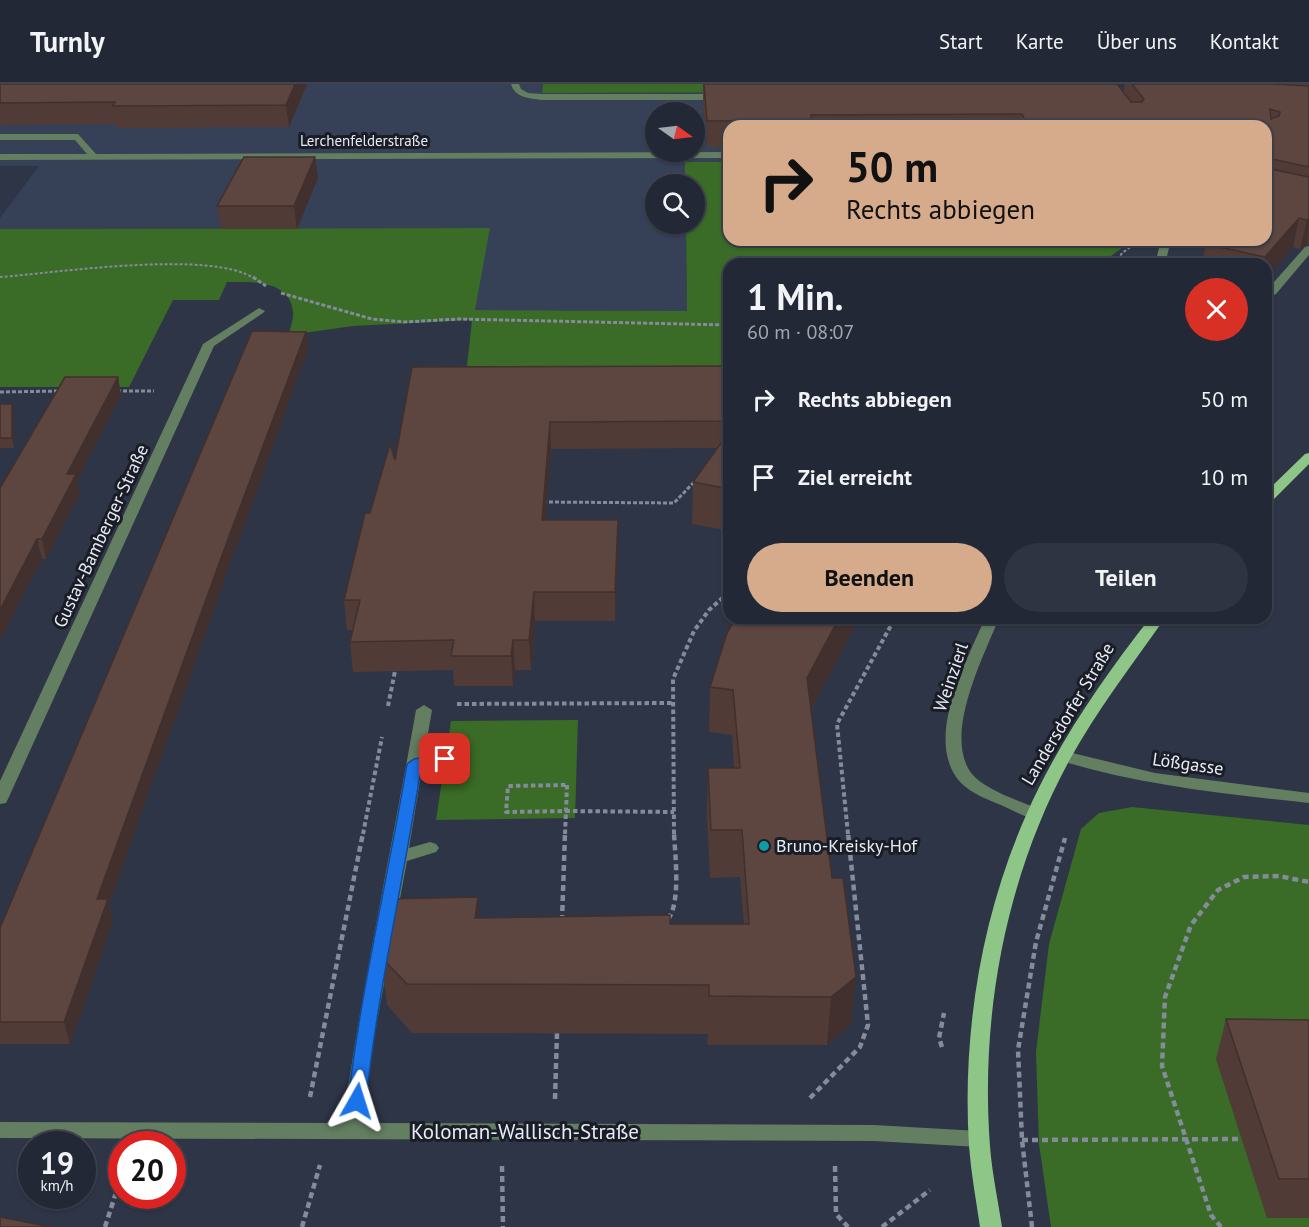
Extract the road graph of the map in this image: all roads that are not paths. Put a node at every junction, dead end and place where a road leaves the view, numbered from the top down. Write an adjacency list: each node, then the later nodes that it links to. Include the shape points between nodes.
1 (515, 84): 2 (street, via 526,95 542,97)
2 (733, 97)
3 (0, 137): 5 (street, via 78,136)
4 (723, 155): 5 (street, Lerchenfelderstraße)
5 (94, 156): 6 (street, Lerchenfelderstraße)
6 (0, 157)
7 (1309, 249): 8 (street)
8 (1272, 292)
9 (259, 311): 19 (street, Gustav-Bamberger-Straße, via 209,344)
10 (1309, 457): 11 (main road)
11 (1272, 493)
12 (990, 624): 20 (street, Weinzierl, via 956,712 953,752 966,778)
13 (1153, 624): 15 (main road, Landersdorfer Straße, via 1120,665)
14 (424, 710): 17 (street)
15 (1064, 756): 18 (street, Lößgasse, via 1163,782); 20 (main road, Landersdorfer Straße)
16 (445, 759): 17 (street)
17 (414, 764): 22 (street)
18 (1309, 798)
19 (0, 799)
20 (1035, 814): 25 (main road, Landersdorfer Straße, via 1016,863 996,935 980,1044)
21 (430, 848): 22 (street)
22 (399, 857): 24 (street, via 365,1032)
23 (0, 1130): 24 (street, Koloman-Wallisch-Straße)
24 (352, 1132): 25 (street, Koloman-Wallisch-Straße, via 874,1133)
25 (979, 1139): 26 (main road, Landersdorfer Straße)
26 (991, 1227)

